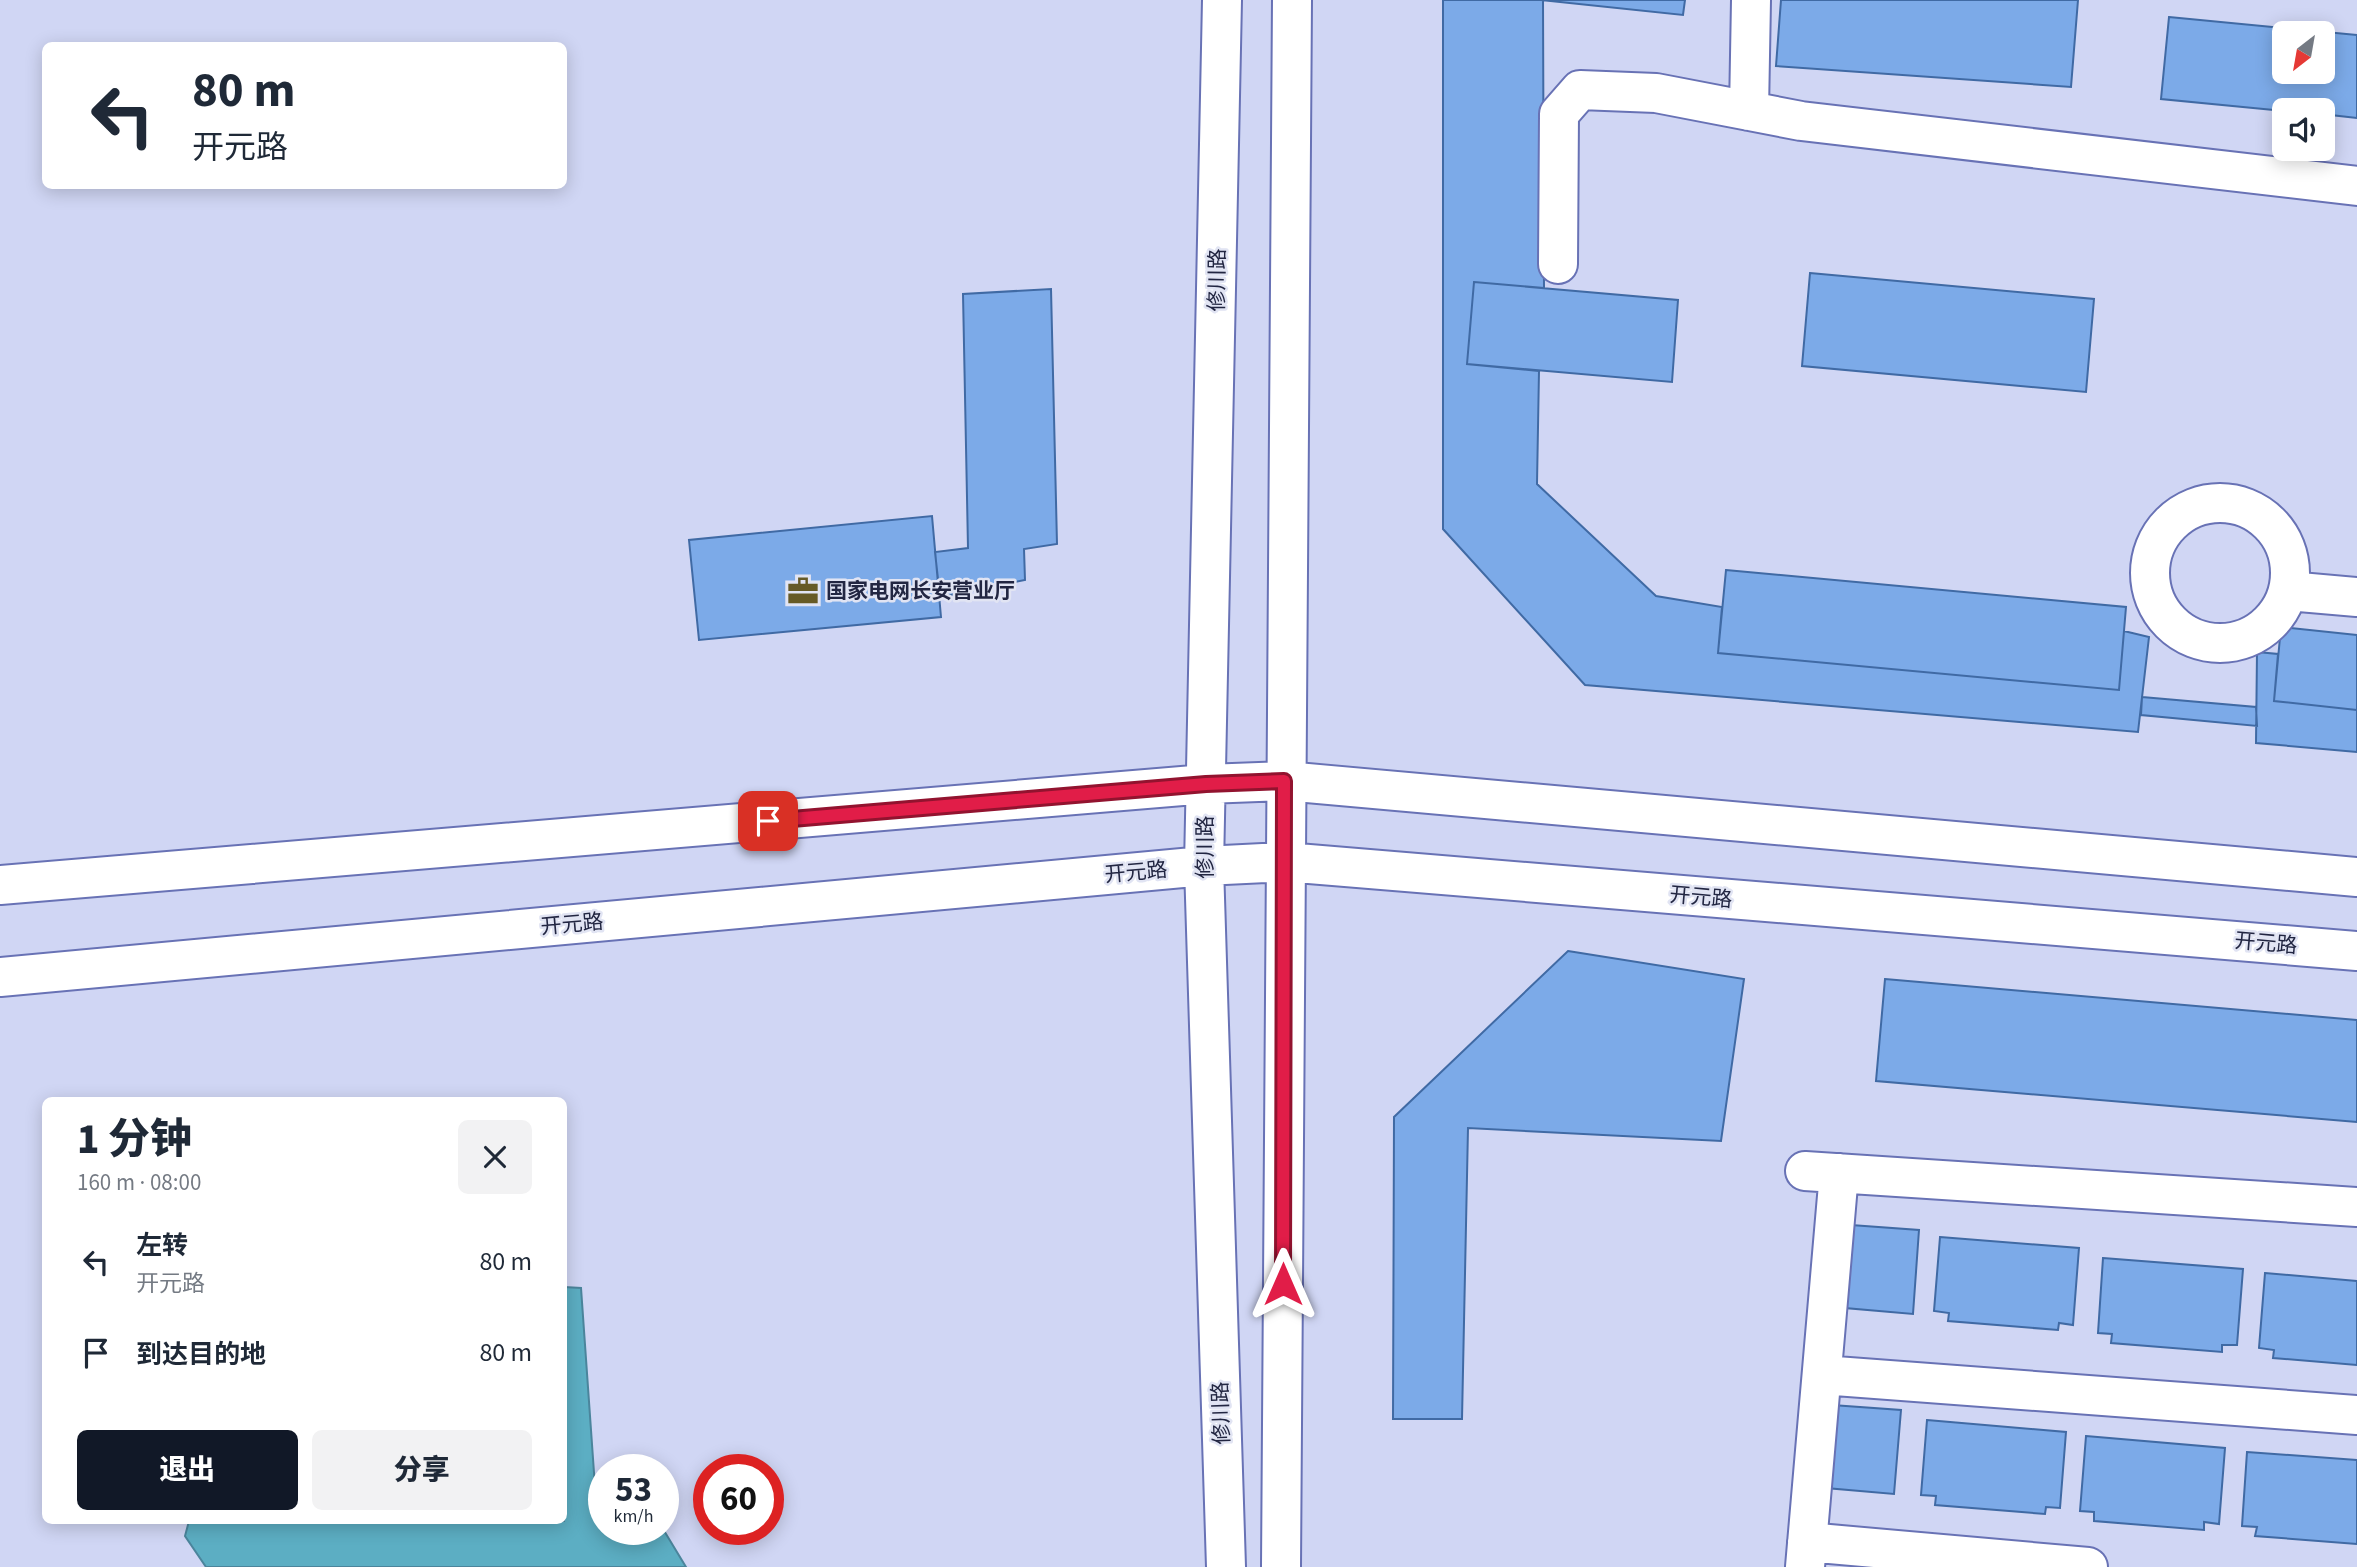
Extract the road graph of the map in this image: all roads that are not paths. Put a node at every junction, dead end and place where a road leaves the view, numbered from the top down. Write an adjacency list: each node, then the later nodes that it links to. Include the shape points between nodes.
1 (1222, 0): 10 (main road, 修川路)
2 (1292, 0): 9 (main road)
3 (1751, 0): 4 (main road)
4 (1749, 111): 5 (main road, via 1801,121); 6 (main road, via 1656,93 1580,90 1559,114)
5 (2357, 186)
6 (1558, 264)
7 (2288, 591): 8 (main road)
8 (2357, 597)
9 (1284, 781): 10 (main road); 11 (main road); 13 (main road)
10 (1206, 784): 12 (main road, 修川路); 14 (main road)
11 (1285, 862): 12 (main road, 开元路); 15 (main road, 开元路); 22 (main road)
12 (1204, 866): 16 (main road, 开元路); 21 (main road, 修川路)
13 (2357, 877)
14 (0, 885)
15 (2357, 951)
16 (0, 977)
17 (2357, 1207): 18 (main road, via 1822,1172)
18 (1822, 1375): 19 (main road); 20 (main road)
19 (2357, 1415)
20 (1806, 1555): 23 (main road)
21 (1226, 1567)
22 (1281, 1567)
23 (2088, 1567)

